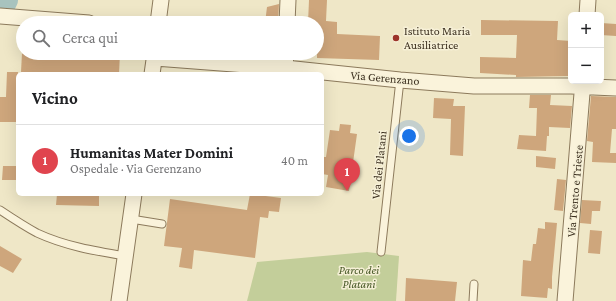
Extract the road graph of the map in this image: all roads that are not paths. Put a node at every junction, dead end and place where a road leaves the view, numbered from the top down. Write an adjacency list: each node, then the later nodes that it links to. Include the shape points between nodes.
1 (161, 0): 6 (street)
2 (288, 0): 7 (street)
3 (588, 0): 4 (street)
4 (587, 12)
5 (0, 16): 8 (street)
6 (159, 16)
7 (287, 16)
8 (16, 17)
9 (154, 60): 13 (street)
10 (198, 60): 12 (street, Via Gerenzano)
11 (286, 60): 12 (street)
12 (285, 68): 14 (street, Via Gerenzano)
13 (152, 72)
14 (323, 72)
15 (324, 72): 16 (street, Via Gerenzano)
16 (400, 80): 17 (street, Via Gerenzano, via 474,86); 23 (lane, Via dei Platani)
17 (583, 84): 18 (street, Via Gerenzano); 28 (street, Via Trento e Trieste)
18 (616, 88)
19 (134, 196): 21 (street)
20 (0, 210): 24 (lane, via 32,230 55,240 76,247)
21 (131, 219): 22 (lane); 24 (street)
22 (162, 224)
23 (381, 252)
24 (126, 256): 26 (street)
25 (474, 284): 27 (lane)
26 (119, 301)
27 (473, 301)
28 (565, 301)

